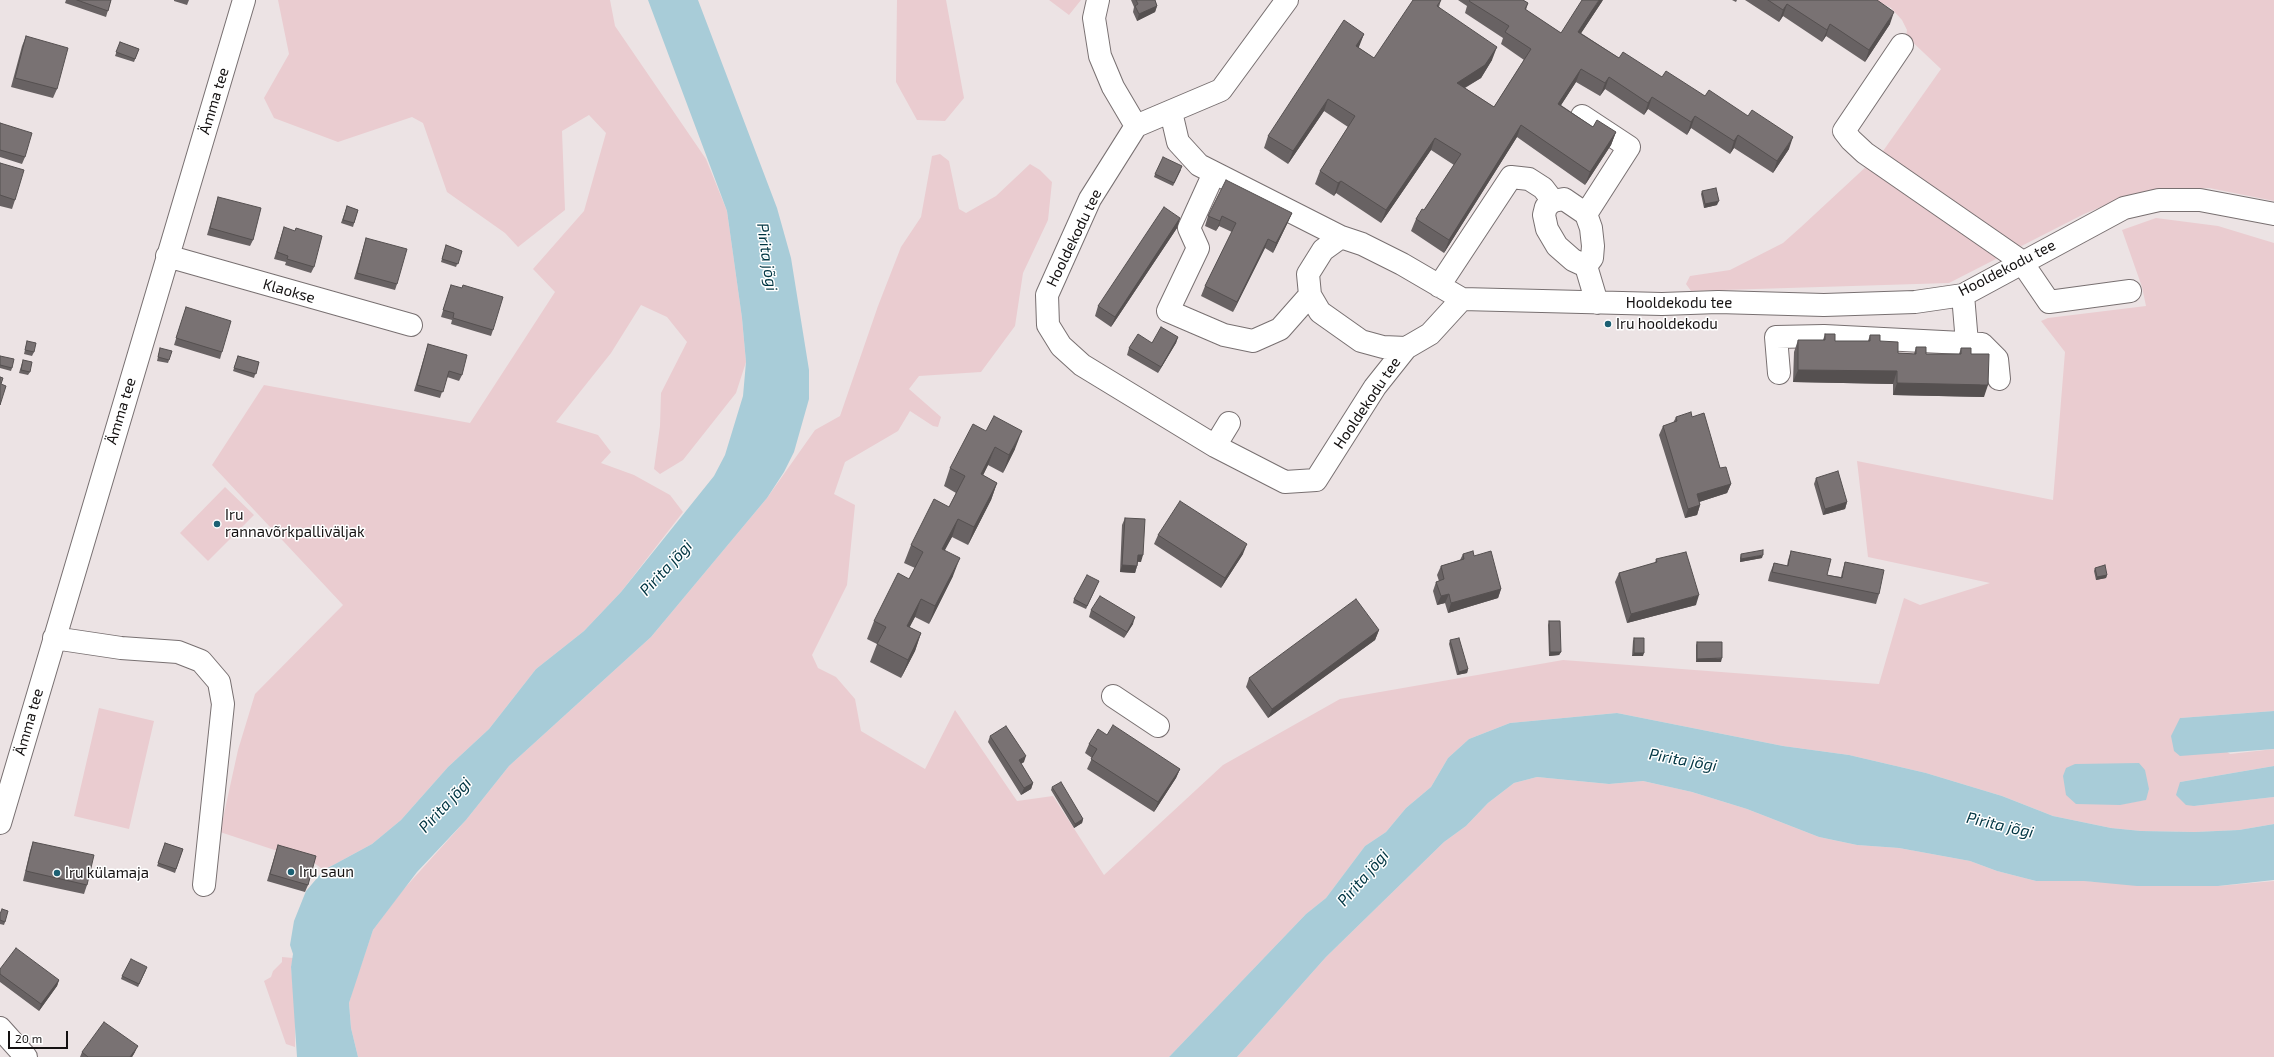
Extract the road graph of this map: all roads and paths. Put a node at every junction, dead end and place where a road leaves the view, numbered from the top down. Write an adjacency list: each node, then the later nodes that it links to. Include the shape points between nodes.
1 (244, 0): 13 (street, Ämma tee)
2 (1098, 0): 7 (street, via 1094,18 1100,56 1113,87)
3 (1287, 0): 5 (street, via 1221,90)
4 (1902, 45): 14 (street, via 1844,131 1865,153)
5 (1171, 112): 7 (street); 8 (street, via 1178,142 1200,165)
6 (1582, 116): 10 (street, via 1629,148)
7 (1136, 126): 30 (street, Hooldekodu tee, via 1090,200 1047,295 1048,325 1061,346 1082,366)
8 (1214, 173): 12 (street); 18 (street, via 1189,228 1198,248 1168,311 1224,335 1253,341 1280,329)
9 (1553, 201): 10 (street, via 1564,199); 15 (street, via 1546,207 1544,215 1547,229 1557,246 1573,260); 16 (street, via 1543,188 1529,179 1511,177)
10 (1586, 214): 15 (street, via 1593,246 1592,258)
11 (2274, 214): 14 (street, Hooldekodu tee, via 2200,200 2159,200 2124,208)
12 (1341, 237): 16 (street, via 1388,258); 18 (street, via 1323,250 1308,274)
13 (167, 256): 23 (street, Klaokse); 31 (street, Ämma tee)
14 (2021, 262): 17 (street, via 2049,302); 19 (street, Hooldekodu tee)
15 (1586, 266): 21 (street)
16 (1439, 286): 20 (street)
17 (2130, 291)
18 (1310, 295): 26 (street, via 1320,312 1361,341 1384,348)
19 (1963, 295): 22 (street, Hooldekodu tee, via 1915,302); 25 (street)
20 (1462, 299): 21 (street, Hooldekodu tee); 26 (street, Hooldekodu tee, via 1430,334)
21 (1597, 303): 22 (street, Hooldekodu tee)
22 (1824, 305): 24 (street)
23 (411, 325)
24 (1824, 336): 25 (street); 27 (street, via 1776,337)
25 (1967, 343): 28 (street, via 1982,344 1997,360)
26 (1406, 348): 30 (street, Hooldekodu tee, via 1375,387 1316,480 1285,482)
27 (1779, 373)
28 (1999, 379)
29 (1229, 423): 30 (street)
30 (1215, 446)
31 (54, 638): 34 (street, Ämma tee); 35 (street, via 121,648 178,652 201,661 219,682 223,704)
32 (1113, 696): 33 (street)
33 (1158, 726)
34 (0, 823)
35 (204, 885)
36 (0, 1028): 37 (street)
37 (26, 1057)

